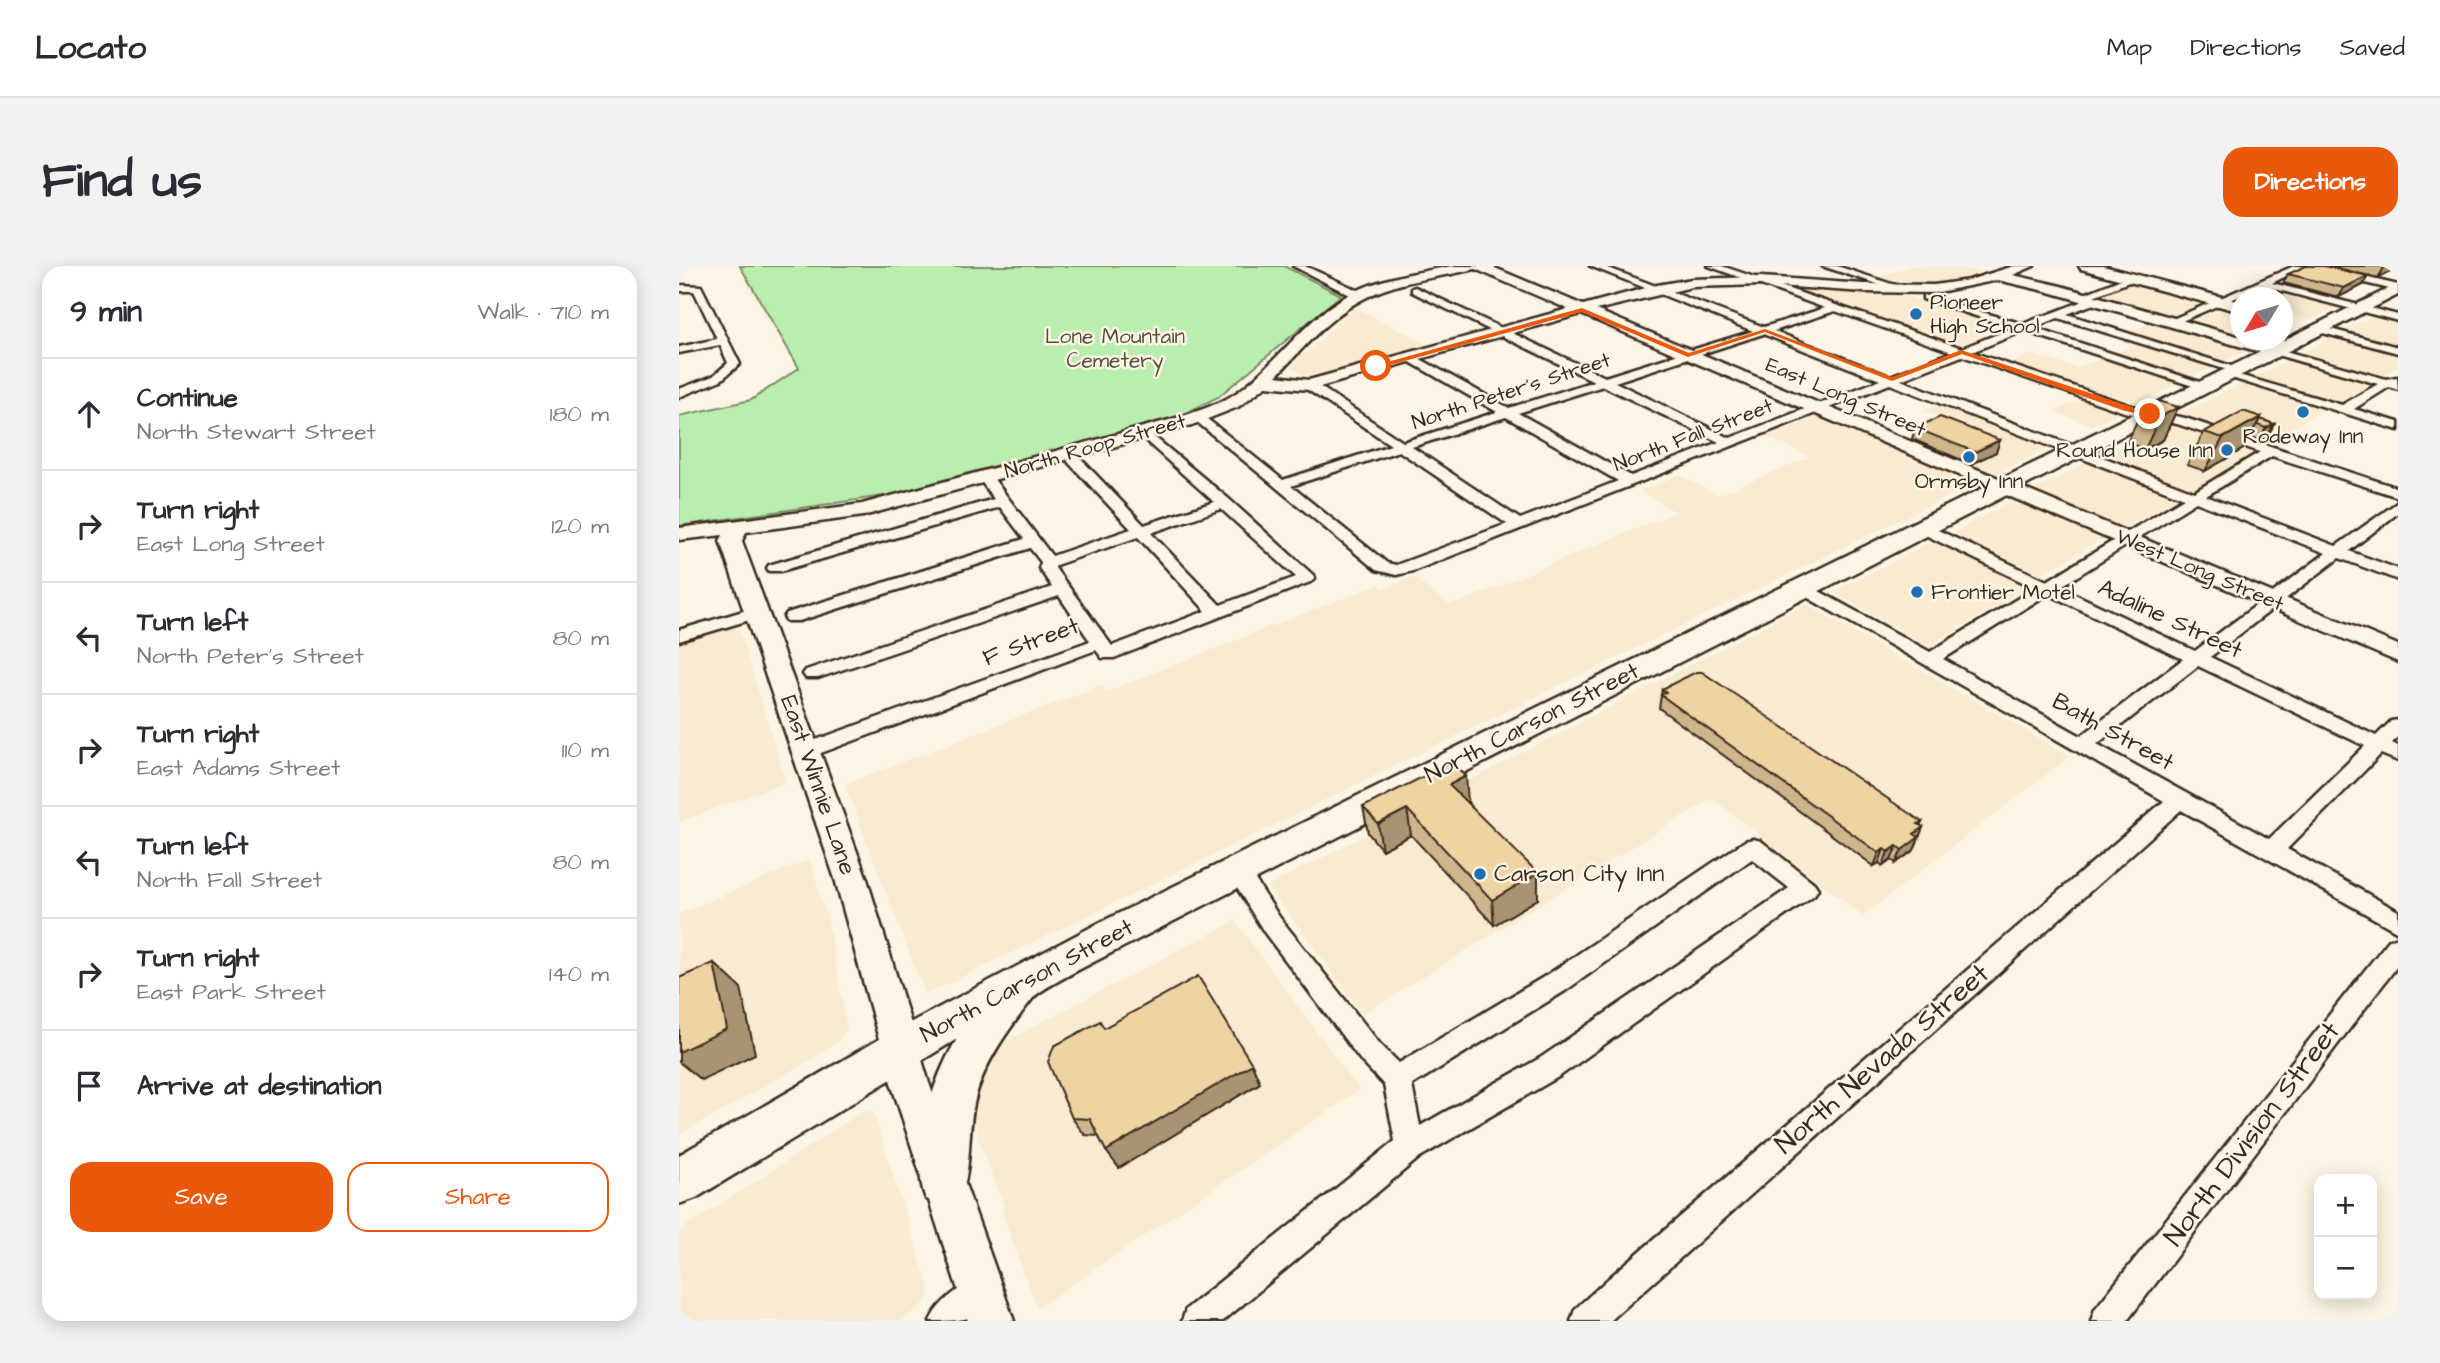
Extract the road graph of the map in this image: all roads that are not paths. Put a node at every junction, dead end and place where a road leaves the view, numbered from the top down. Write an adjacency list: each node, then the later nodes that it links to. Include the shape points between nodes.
1 (1298, 266): 23 (street)
2 (1471, 266): 23 (street, North Roop Street)
3 (1479, 266): 30 (street, East Long Street)
4 (1595, 266): 20 (street)
5 (1713, 266): 12 (street)
6 (1742, 266): 12 (street)
7 (1827, 266): 17 (street)
8 (2027, 266): 14 (street)
9 (2086, 266): 15 (main road)
10 (2307, 267): 18 (street)
11 (1973, 268): 14 (street)
12 (1726, 271): 16 (street)
13 (2328, 271): 21 (street)
14 (1998, 276): 17 (street, via 1952,287 1905,290); 25 (street)
15 (2131, 278): 25 (street, North Fall Street); 26 (main road)
16 (1752, 279): 17 (street); 20 (street); 28 (street)
17 (1856, 281)
18 (2262, 283): 26 (street); 29 (street)
19 (679, 288): 38 (street, via 698,288)
20 (1657, 289): 30 (street); 36 (street)
21 (2397, 289): 29 (main road, North Carson Street)
22 (1415, 290): 37 (street)
23 (1361, 294): 47 (street, North Roop Street, via 1345,302)
24 (1927, 297): 35 (street)
25 (2089, 299): 31 (street, North Fall Street); 33 (street)
26 (2219, 302): 27 (main road); 33 (street)
27 (2230, 304)
28 (1835, 308): 36 (street, North Peter's Street); 42 (street)
29 (2360, 308): 32 (street); 34 (main road, North Carson Street)
30 (1582, 310): 37 (street); 43 (street, East Long Street)
31 (2058, 315): 35 (street, North Fall Street); 45 (street)
32 (2398, 318)
33 (2171, 322): 41 (street)
34 (2305, 325): 40 (street); 41 (main road, North Carson Street)
35 (2024, 328): 42 (street, North Fall Street); 45 (street)
36 (1765, 330): 43 (street, North Peter's Street); 46 (street)
37 (1501, 332): 44 (street); 48 (street)
38 (724, 341): 39 (street); 52 (street, via 734,361 731,369)
39 (679, 350)
40 (2398, 350)
41 (2274, 351): 45 (main road, North Carson Street); 49 (street)
42 (1961, 352): 46 (street, North Fall Street); 57 (street)
43 (1688, 355): 48 (street, North Peter's Street); 54 (street, East Long Street)
44 (1409, 357): 51 (street); 56 (street)
45 (2224, 377): 55 (street); 57 (main road, North Carson Street)
46 (1892, 379): 54 (street, North Fall Street); 63 (street)
47 (1262, 380): 50 (street); 53 (street, North Roop Street)
48 (1604, 382): 56 (street, North Peter's Street); 61 (street)
49 (2395, 382): 55 (street)
50 (1286, 383): 51 (street); 53 (street, via 1253,400)
51 (1309, 385): 62 (street)
52 (679, 393)
53 (1233, 403): 58 (street, North Roop Street)
54 (1816, 410): 61 (street, North Fall Street); 69 (street, East Long Street)
55 (2343, 410): 59 (street)
56 (1508, 413): 62 (street, North Peter's Street); 67 (street)
57 (2150, 414): 63 (main road, North Carson Street); 64 (street)
58 (1196, 417): 66 (street, North Roop Street); 68 (street)
59 (2398, 426)
60 (1152, 439): 73 (street)
61 (1731, 443): 67 (street, North Fall Street)
62 (1401, 447): 68 (street, North Peter's Street); 77 (street)
63 (2076, 450): 69 (main road, North Carson Street); 71 (street)
64 (2271, 450): 70 (street); 71 (street)
65 (1074, 460): 79 (street)
66 (985, 477): 72 (street); 75 (street, North Roop Street)
67 (1631, 482): 77 (street, North Fall Street)
68 (1280, 485): 77 (street, North Fall Street, via 1382,567 1396,570)
69 (2002, 487): 78 (main road, North Carson Street); 82 (street, West Long Street)
70 (2398, 493)
71 (2194, 497): 82 (street); 84 (street)
72 (1003, 502): 83 (street); 87 (street)
73 (1225, 503): 79 (street); 94 (street, F Street, via 1307,579)
74 (2398, 506): 84 (street)
75 (813, 519): 76 (street, North Roop Street); 85 (street, via 767,532 750,547 752,560)
76 (739, 525): 80 (street, North Roop Street); 85 (street, via 731,541)
77 (1519, 525)
78 (1922, 528): 89 (main road, North Carson Street); 90 (street, Adaline Street)
79 (1141, 531): 86 (street); 94 (street)
80 (679, 534)
81 (679, 540): 85 (street, via 700,543)
82 (2128, 540): 90 (street); 92 (street, West Long Street)
83 (1035, 541): 86 (street); 95 (street)
84 (2337, 552): 88 (street); 92 (street)
85 (737, 561): 93 (street, East Winnie Lane)
86 (1049, 562): 91 (street, via 1047,568)
87 (775, 568)
88 (2398, 575)
89 (1802, 588): 100 (street, Bath Street); 108 (main road, North Carson Street)
90 (2048, 588): 99 (street, Adaline Street); 100 (street)
91 (1060, 590): 97 (street); 101 (street)
92 (2272, 601): 98 (street, West Long Street); 99 (street)
93 (757, 612): 96 (street); 105 (street, East Winnie Lane)
94 (1217, 612): 97 (street, F Street, via 1108,654)
95 (793, 617)
96 (679, 636)
97 (1100, 643): 105 (street, F Street)
98 (2398, 654)
99 (2197, 659): 103 (street); 104 (street, Adaline Street)
100 (1929, 660): 103 (street, Bath Street)
101 (812, 674)
102 (2398, 726): 104 (street)
103 (2082, 745): 106 (street, Bath Street)
104 (2389, 750): 107 (street)
105 (806, 751): 112 (street, East Winnie Lane, via 851,879)
106 (2179, 799): 107 (street, Bath Street); 120 (street, North Nevada Street)
107 (2271, 851): 109 (street, Bath Street)
108 (1237, 870): 111 (main road, North Carson Street); 113 (street, via 1272,925 1371,1054)
109 (2398, 922)
110 (2398, 947): 121 (street, North Division Street)
111 (1028, 979): 112 (main road, North Carson Street); 116 (main road, via 963,1066 947,1115)
112 (899, 1049): 115 (main road, North Carson Street); 116 (street, East Winnie Lane)
113 (1397, 1079): 114 (street); 114 (street, via 1556,983 1753,847 1806,889 1550,1067)
114 (1410, 1147): 119 (street)
115 (679, 1181)
116 (943, 1182): 117 (street, East Winnie Lane)
117 (986, 1307): 118 (street)
118 (946, 1321)
119 (1198, 1321)
120 (1587, 1321)
121 (2107, 1321)

